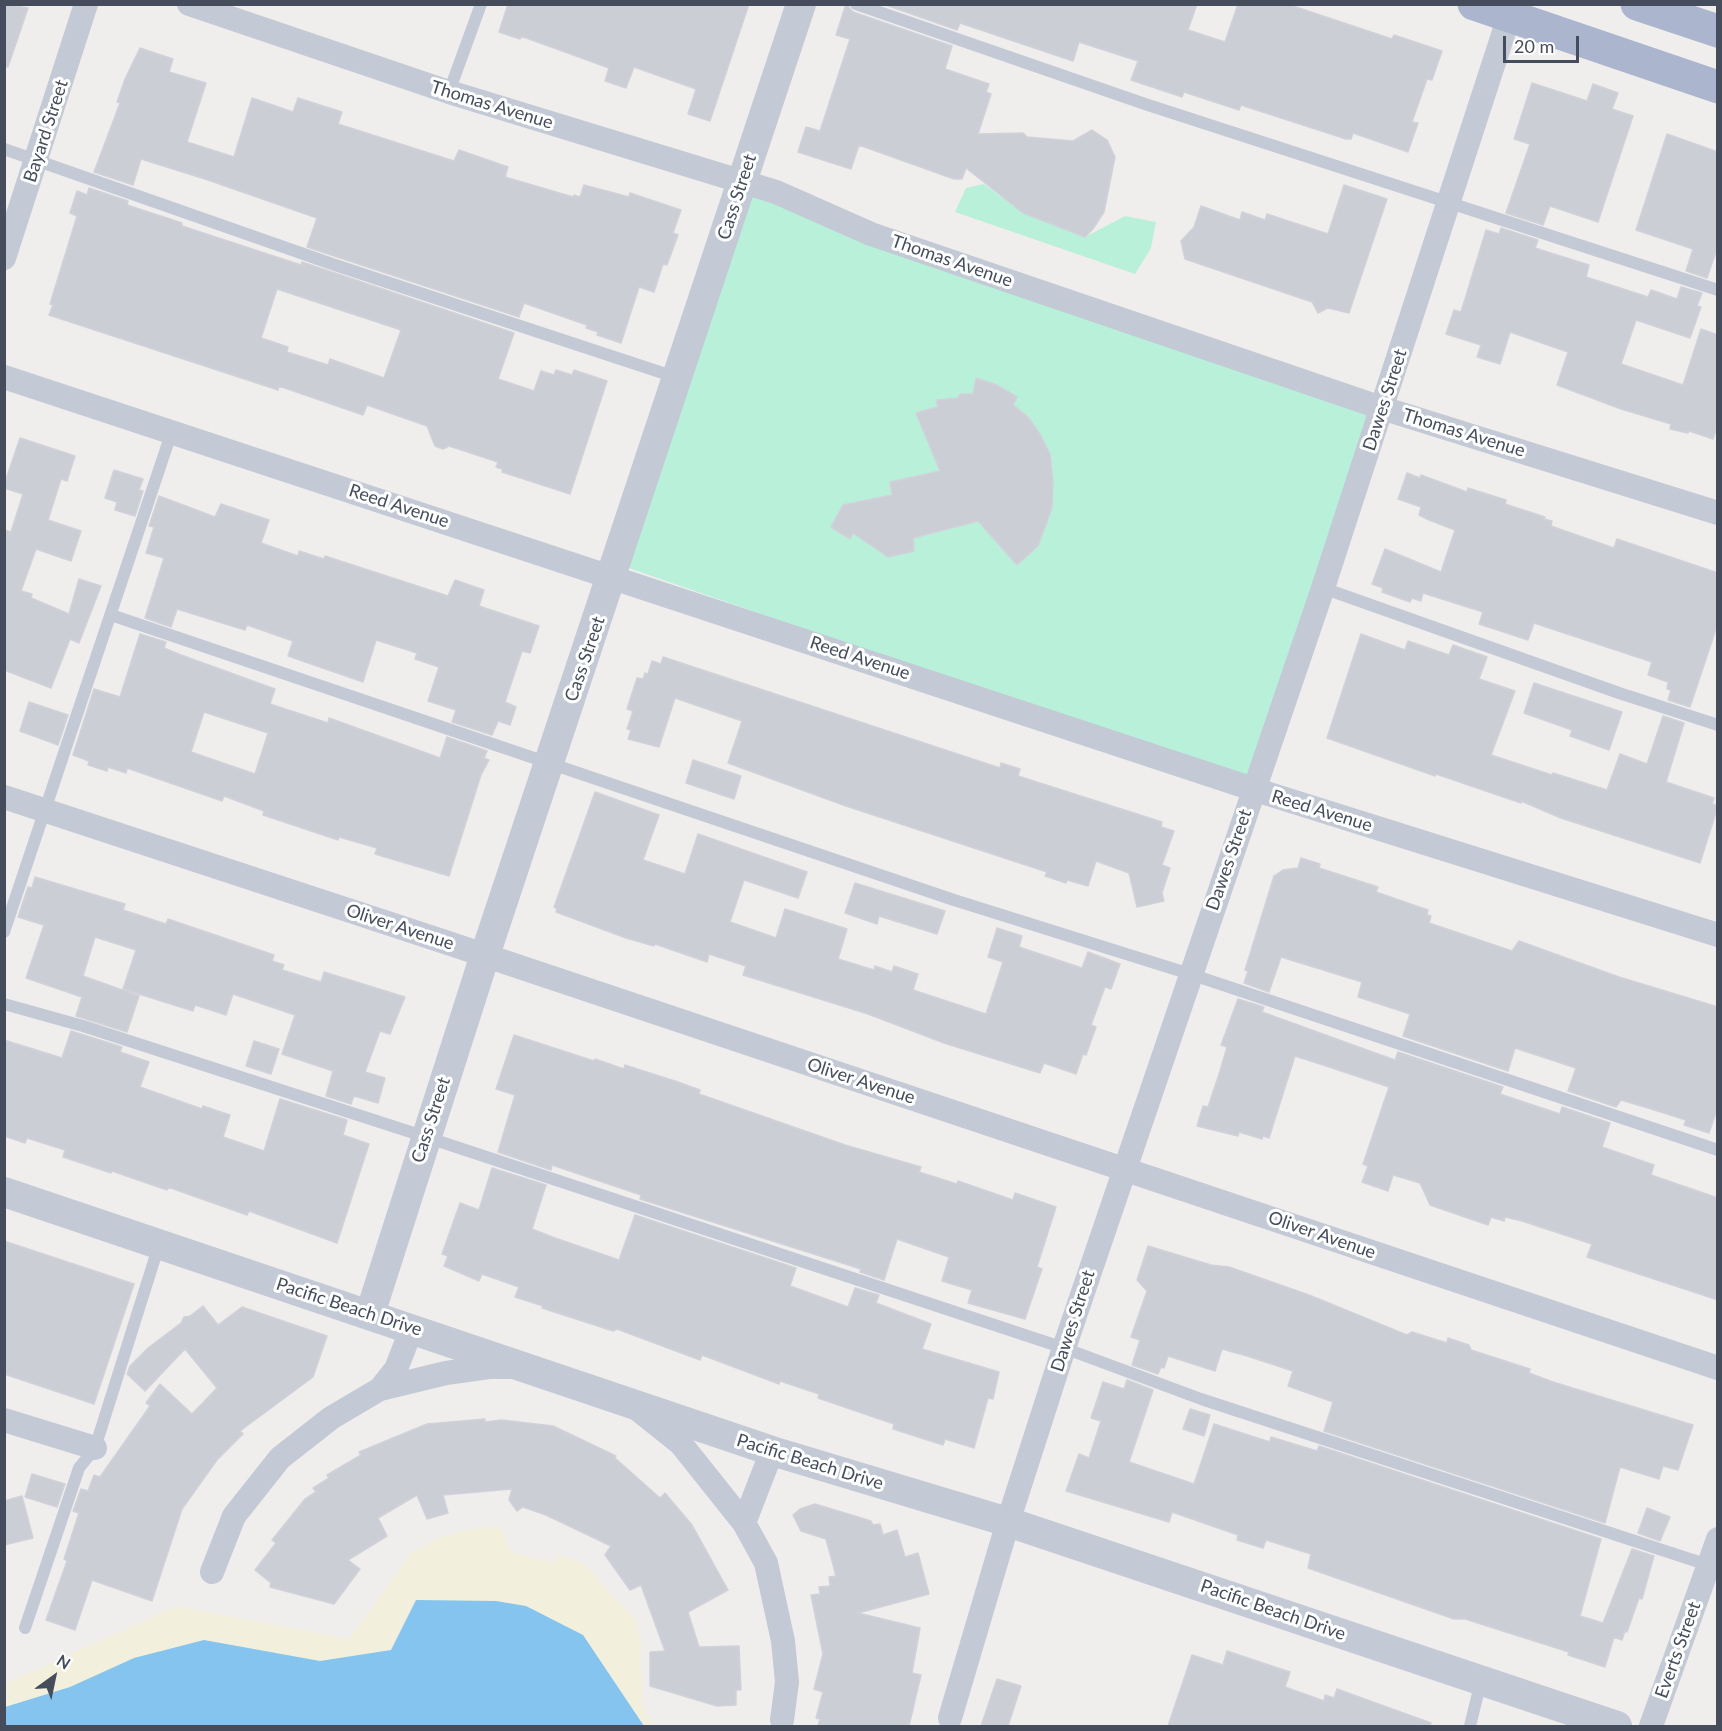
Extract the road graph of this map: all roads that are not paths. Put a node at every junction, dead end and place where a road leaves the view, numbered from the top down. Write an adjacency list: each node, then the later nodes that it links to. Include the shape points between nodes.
1 (86, 4): 13 (street, Bayard Street)
2 (189, 4): 11 (street, Thomas Avenue)
3 (481, 4): 11 (lane)
4 (801, 4): 14 (street, Cass Street)
5 (856, 4): 15 (lane, via 1145,105)
6 (1474, 4): 8 (main road)
7 (1637, 4): 9 (main road)
8 (1512, 10): 10 (main road); 15 (street, Dawes Street)
9 (1718, 31)
10 (1718, 87)
11 (449, 92): 14 (street, Thomas Avenue)
12 (4, 149): 13 (lane)
13 (37, 160): 16 (street, Bayard Street); 19 (lane, via 335,265)
14 (742, 181): 19 (street, Cass Street); 20 (street, Thomas Avenue, via 871,234)
15 (1448, 203): 17 (lane); 20 (street, Dawes Street)
16 (4, 258)
17 (1718, 290)
18 (4, 376): 21 (street, Reed Avenue)
19 (675, 377): 23 (street, Cass Street)
20 (1382, 408): 22 (street, Thomas Avenue); 24 (street, Dawes Street)
21 (172, 431): 23 (street, Reed Avenue); 25 (lane)
22 (1718, 513)
23 (612, 577): 27 (street, Cass Street); 28 (street, Reed Avenue)
24 (1323, 588): 26 (lane); 28 (street, Dawes Street)
25 (111, 615): 27 (lane); 30 (lane)
26 (1718, 725)
27 (550, 762): 33 (street, Cass Street); 34 (lane, via 954,900)
28 (1252, 789): 32 (street, Reed Avenue); 34 (street, Dawes Street)
29 (4, 797): 30 (street, Oliver Avenue)
30 (45, 812): 31 (lane); 33 (street, Oliver Avenue)
31 (4, 932)
32 (1718, 935)
33 (485, 955): 36 (street, Cass Street); 38 (street, Oliver Avenue)
34 (1190, 974): 37 (lane); 38 (street, Dawes Street)
35 (4, 1004): 36 (lane)
36 (426, 1137): 41 (street, Cass Street); 43 (lane)
37 (1718, 1150)
38 (1124, 1169): 43 (street, Dawes Street); 45 (street, Oliver Avenue)
39 (4, 1192): 40 (street, Pacific Beach Drive)
40 (159, 1245): 41 (street, Pacific Beach Drive); 49 (lane)
41 (370, 1314): 42 (street, Pacific Beach Drive)
42 (412, 1328): 44 (street, Pacific Beach Drive); 46 (street, via 396,1369)
43 (1064, 1348): 51 (street, Dawes Street); 54 (lane, via 1201,1399)
44 (529, 1367): 46 (street, via 446,1372); 47 (street, Pacific Beach Drive)
45 (1718, 1368)
46 (380, 1389): 55 (street, via 331,1419 280,1458 234,1516)
47 (627, 1401): 50 (street, Pacific Beach Drive); 52 (street, via 681,1444)
48 (4, 1420): 49 (street)
49 (95, 1448): 56 (lane, via 79,1468)
50 (772, 1451): 51 (street, Pacific Beach Drive); 52 (street)
51 (1008, 1522): 57 (street, Pacific Beach Drive); 58 (street, Dawes Street)
52 (744, 1523): 59 (street, via 766,1563 783,1641 787,1682)
53 (1718, 1539): 54 (street, Everts Street)
54 (1713, 1567): 62 (street, Everts Street)
55 (212, 1572)
56 (25, 1628)
57 (1481, 1681): 60 (lane); 61 (street, Pacific Beach Drive)
58 (950, 1718)
59 (782, 1720)
60 (1470, 1726)
61 (1617, 1726)
62 (1651, 1726)

